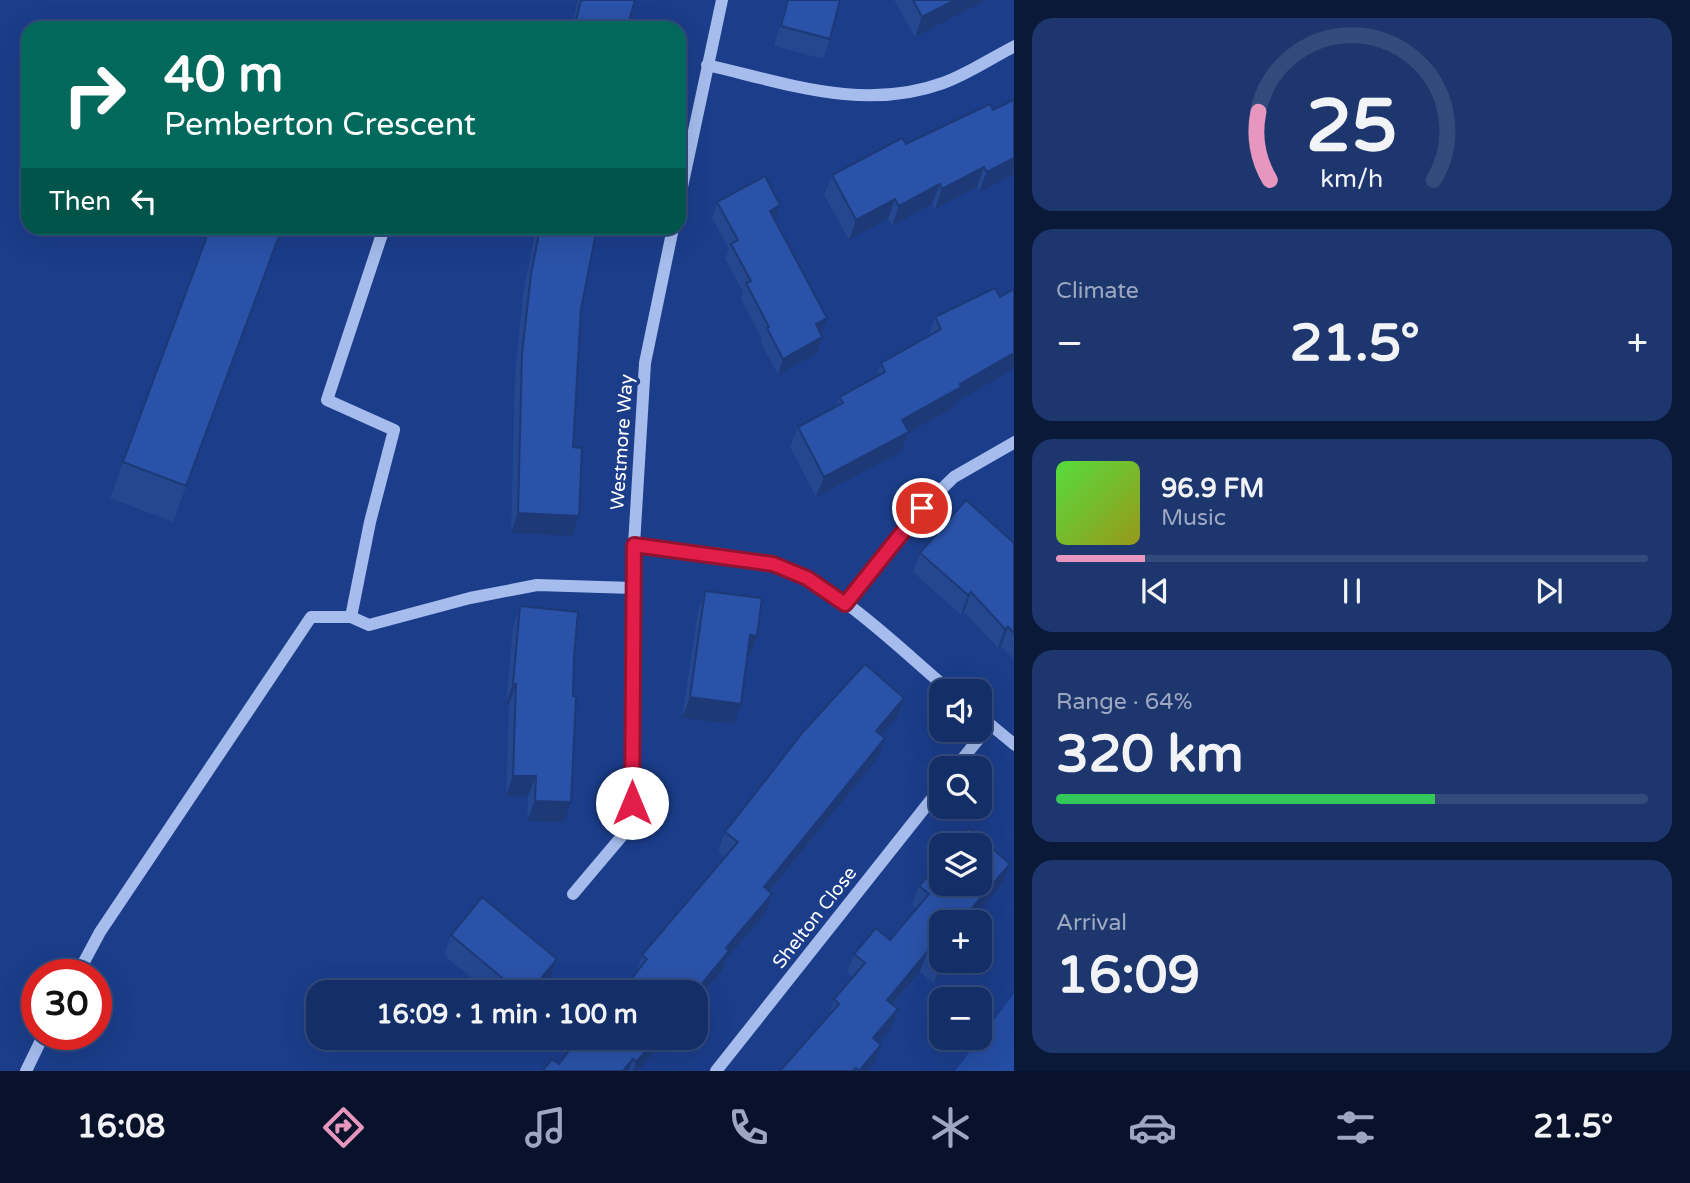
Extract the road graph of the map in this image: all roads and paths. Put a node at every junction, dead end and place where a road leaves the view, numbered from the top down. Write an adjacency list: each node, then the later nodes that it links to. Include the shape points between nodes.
1 (722, 0): 3 (street)
2 (1014, 46): 3 (street, via 943,83 887,97 816,90)
3 (708, 65): 4 (street)
4 (686, 168)
5 (382, 235): 11 (street, via 327,400 394,430)
6 (672, 235): 8 (street, Westmore Way, via 645,363)
7 (1014, 442): 10 (street, via 954,477 922,508)
8 (634, 545): 9 (street, Westmore Way); 10 (street, via 773,564 807,578)
9 (633, 588): 11 (street, via 537,585 369,625); 16 (street, Westmore Way, via 632,803 622,836)
10 (845, 604): 12 (street)
11 (351, 617): 17 (street, via 311,617)
12 (936, 679)
13 (992, 726): 14 (street)
14 (1014, 745)
15 (929, 802): 20 (street, Shelton Close)
16 (573, 894)
17 (86, 959)
18 (36, 1050): 19 (street)
19 (26, 1071)
20 (716, 1071)

